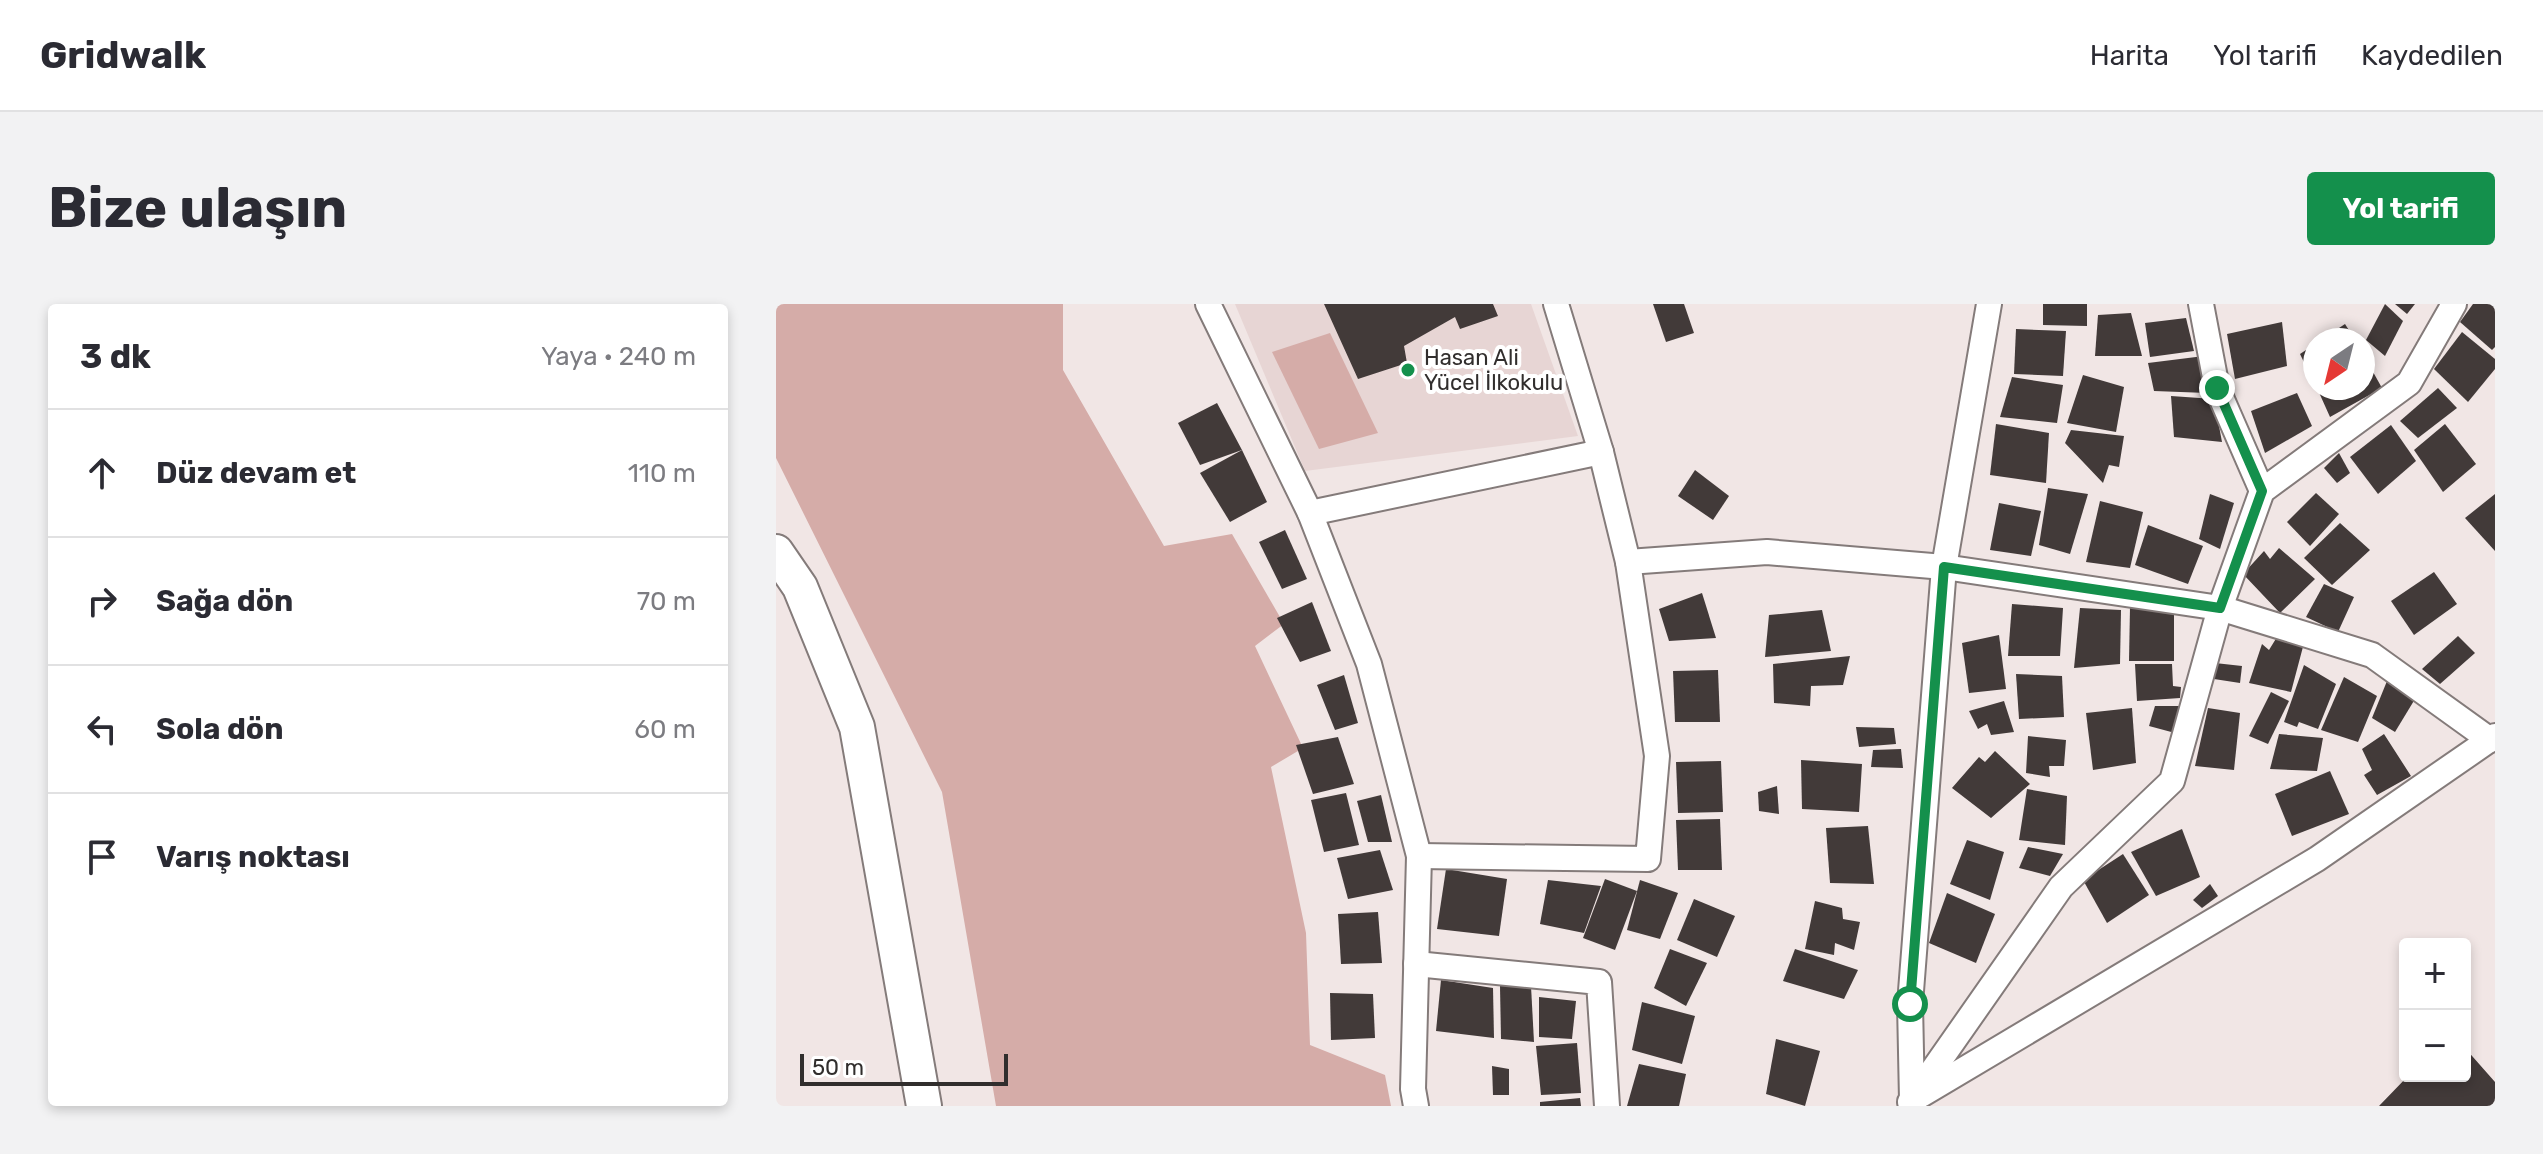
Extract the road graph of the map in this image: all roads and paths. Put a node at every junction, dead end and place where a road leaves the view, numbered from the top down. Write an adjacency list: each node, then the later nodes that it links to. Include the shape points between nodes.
1 (1208, 304): 8 (street)
2 (1556, 304): 6 (street)
3 (1989, 304): 11 (street)
4 (2201, 304): 7 (street, via 2217,388)
5 (2454, 304): 7 (street, via 2409,383)
6 (1601, 452): 8 (street); 10 (street)
7 (2262, 491): 12 (street)
8 (1310, 513): 14 (street, via 1369,664)
9 (776, 552): 17 (main road, via 800,587 857,727)
10 (1628, 562): 11 (street, via 1767,552); 14 (street, via 1657,756 1648,859)
11 (1944, 567): 12 (street); 16 (street, via 1910,1004)
12 (2220, 608): 13 (street, via 2372,655); 16 (street, via 2172,781 2061,887)
13 (2492, 738): 16 (street, via 2317,859)
14 (1419, 856): 15 (street)
15 (1416, 964): 18 (street); 19 (street, via 1599,982)
16 (1909, 1103)
17 (924, 1106)
18 (1416, 1106)
19 (1607, 1106)

